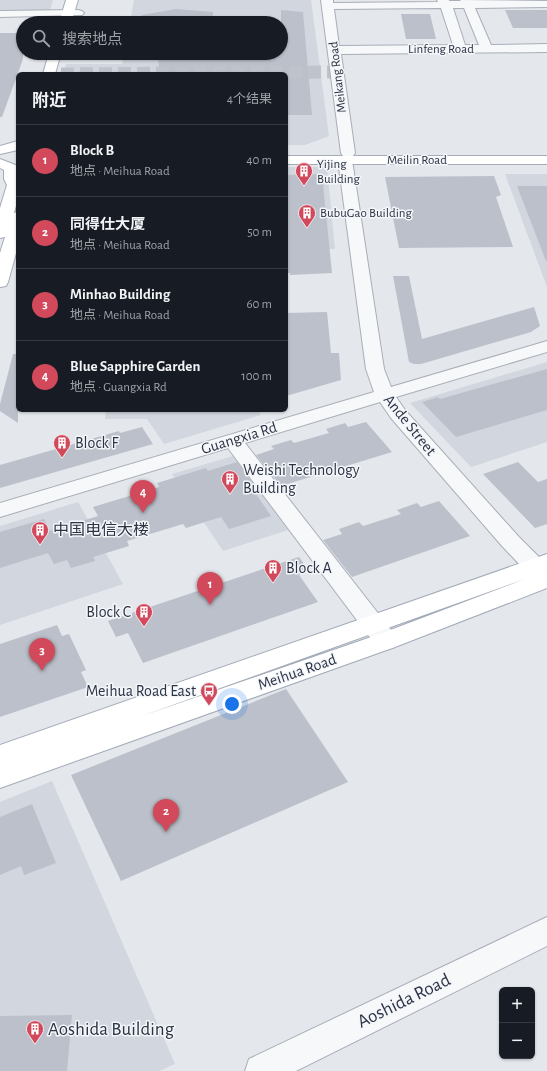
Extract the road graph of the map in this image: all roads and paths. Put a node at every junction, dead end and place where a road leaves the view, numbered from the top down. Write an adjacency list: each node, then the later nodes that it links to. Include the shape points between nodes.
1 (72, 0): 9 (main road)
2 (82, 0): 10 (main road)
3 (444, 2): 4 (street); 5 (street); 11 (street)
4 (467, 2): 6 (street); 12 (street)
5 (328, 3): 14 (street, Meikang Road)
6 (547, 4)
7 (0, 14): 8 (street)
8 (36, 16)
9 (71, 16)
10 (72, 16)
11 (460, 48): 12 (street, Linfeng Road); 14 (street, Linfeng Road)
12 (486, 48): 13 (street, Linfeng Road)
13 (547, 48)
14 (335, 50): 24 (street, Meikang Road)
15 (53, 60): 17 (main road)
16 (64, 60): 18 (main road)
17 (50, 72)
18 (61, 72)
19 (16, 146): 20 (main road)
20 (0, 151): 21 (main road)
21 (16, 153)
22 (288, 153): 24 (main road, Meilin Road)
23 (547, 153): 24 (main road, Meilin Road)
24 (348, 158): 27 (main road, Meilin Road); 28 (main road, Meilin Road); 35 (street, Ande Street, via 375,369)
25 (0, 160): 26 (main road)
26 (16, 160)
27 (288, 160)
28 (547, 160)
29 (0, 163): 30 (main road, via 12,168 11,179)
30 (16, 179): 32 (main road)
31 (16, 224): 33 (main road)
32 (0, 233)
33 (0, 282)
34 (547, 346): 35 (street, Guangxia Rd)
35 (388, 393): 36 (street, Guangxia Rd); 38 (street, Ande Street, via 398,414 510,540)
36 (232, 440): 37 (street, Guangxia Rd); 39 (street)
37 (0, 510)
38 (545, 570): 39 (main road, Meihua Road)
39 (379, 633): 40 (main road, Meihua Road); 41 (main road, Meihua Road)
40 (0, 756)
41 (0, 777)
42 (547, 931): 43 (street, Aoshida Road)
43 (261, 1071)

